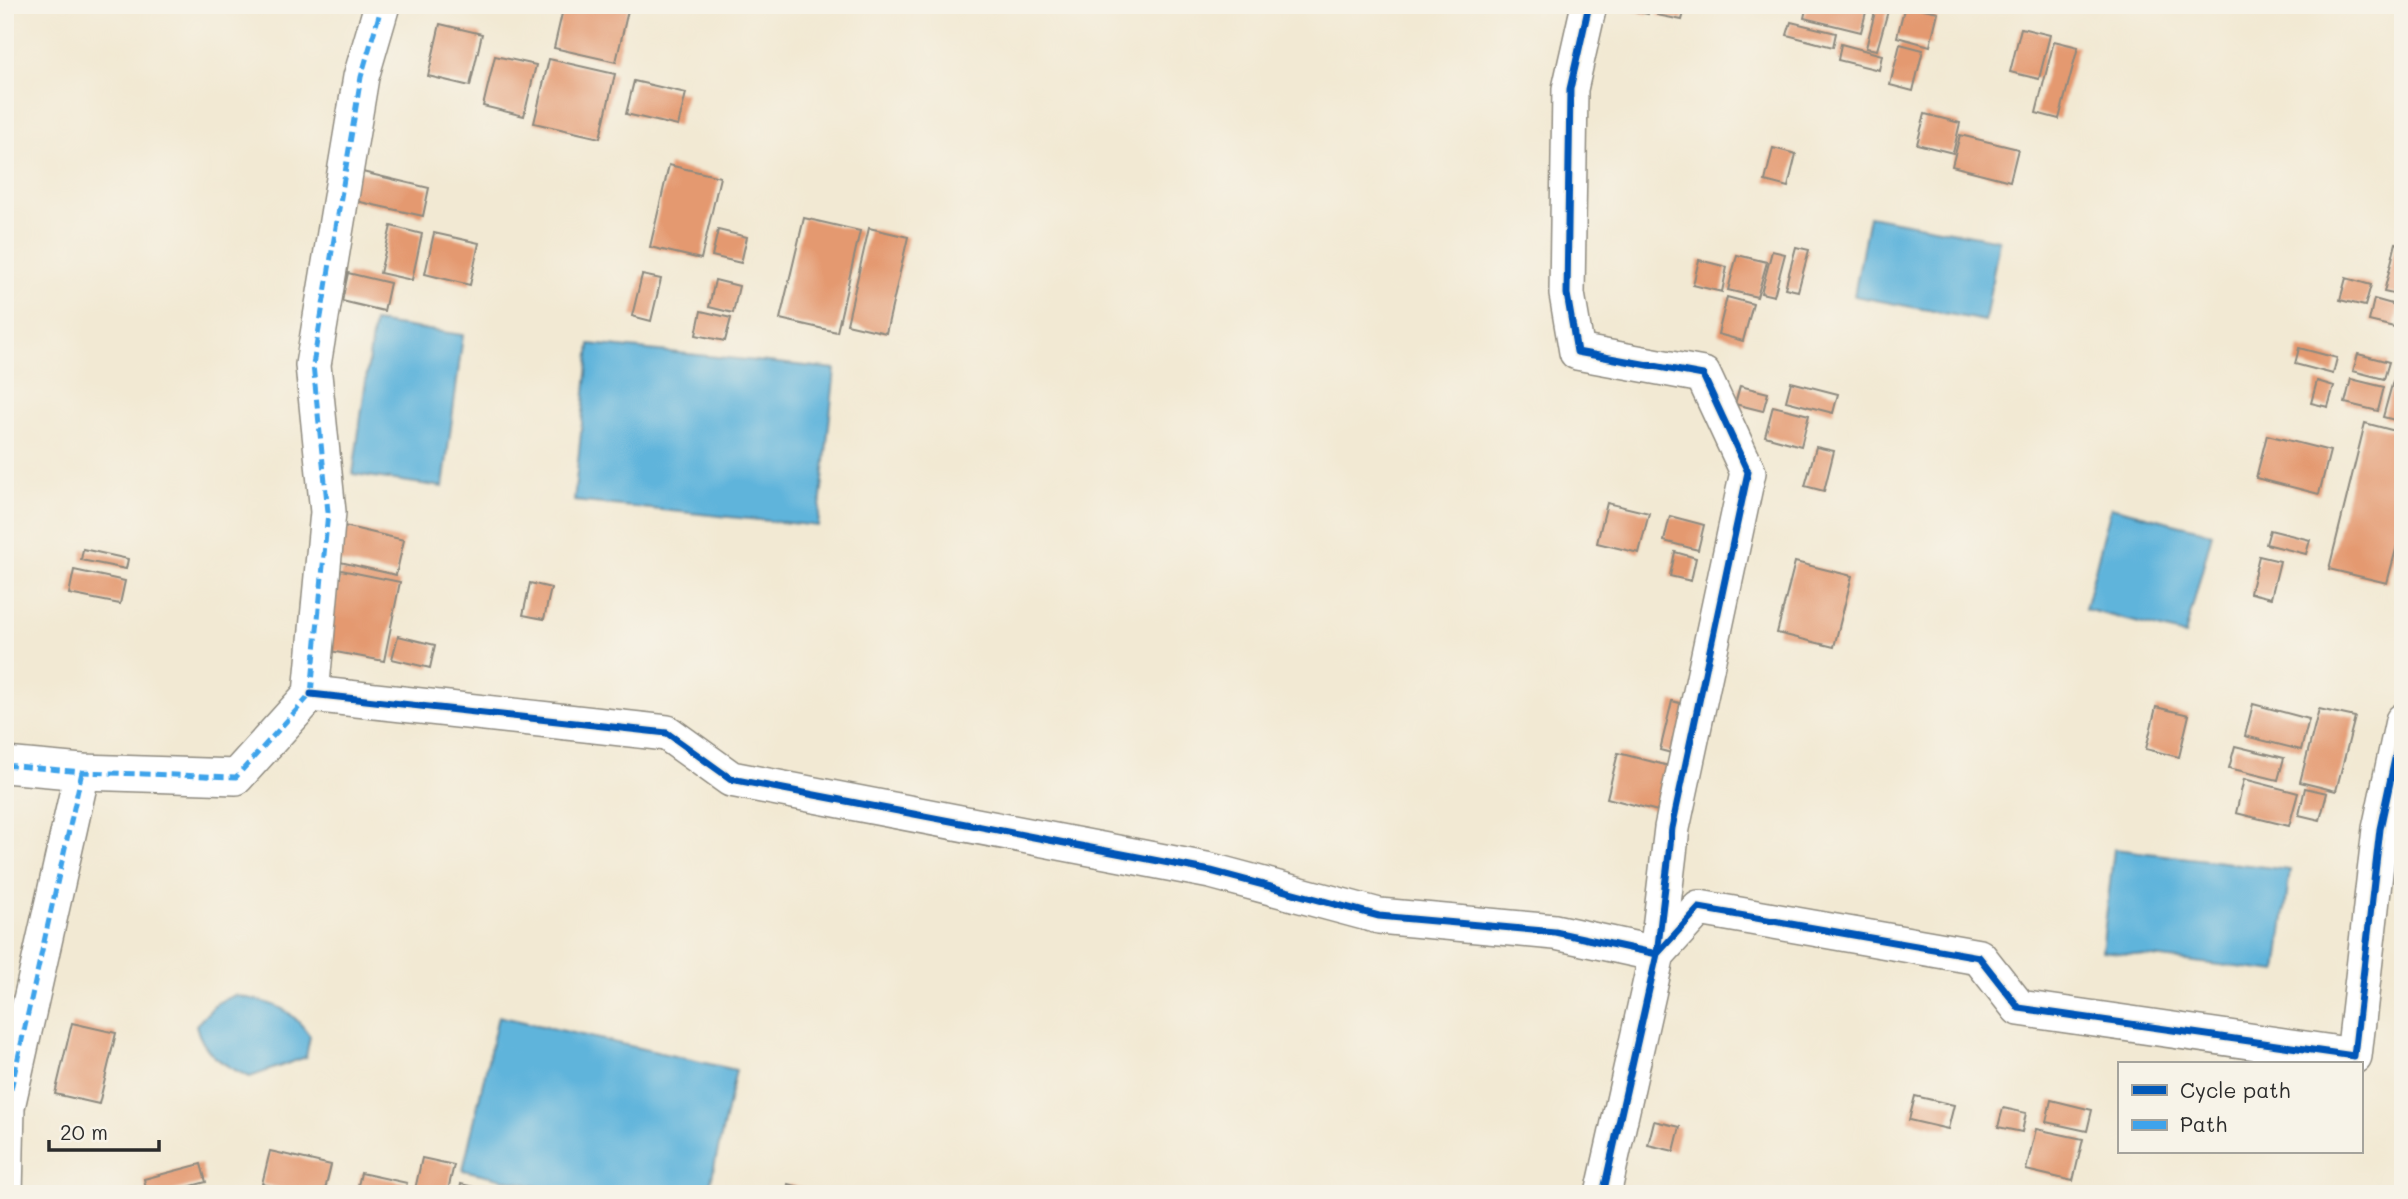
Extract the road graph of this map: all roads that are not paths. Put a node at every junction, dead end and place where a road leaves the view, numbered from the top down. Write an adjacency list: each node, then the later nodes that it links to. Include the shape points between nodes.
1 (382, 5): 3 (street, via 361,77 313,365 328,512)
2 (1590, 5): 7 (street, via 1570,89 1567,294 1577,352 1703,375 1748,472 1672,828)
3 (311, 695): 6 (street, via 236,777); 7 (street, via 667,733 731,779 1211,871 1379,916 1555,932)
4 (2403, 721): 7 (street, via 2380,829 2354,1056 2019,1008 1979,957 1699,908)
5 (5, 765): 6 (street)
6 (82, 772): 8 (street, via 7,1107)
7 (1657, 954): 9 (street)
8 (5, 1194)
9 (1603, 1194)

